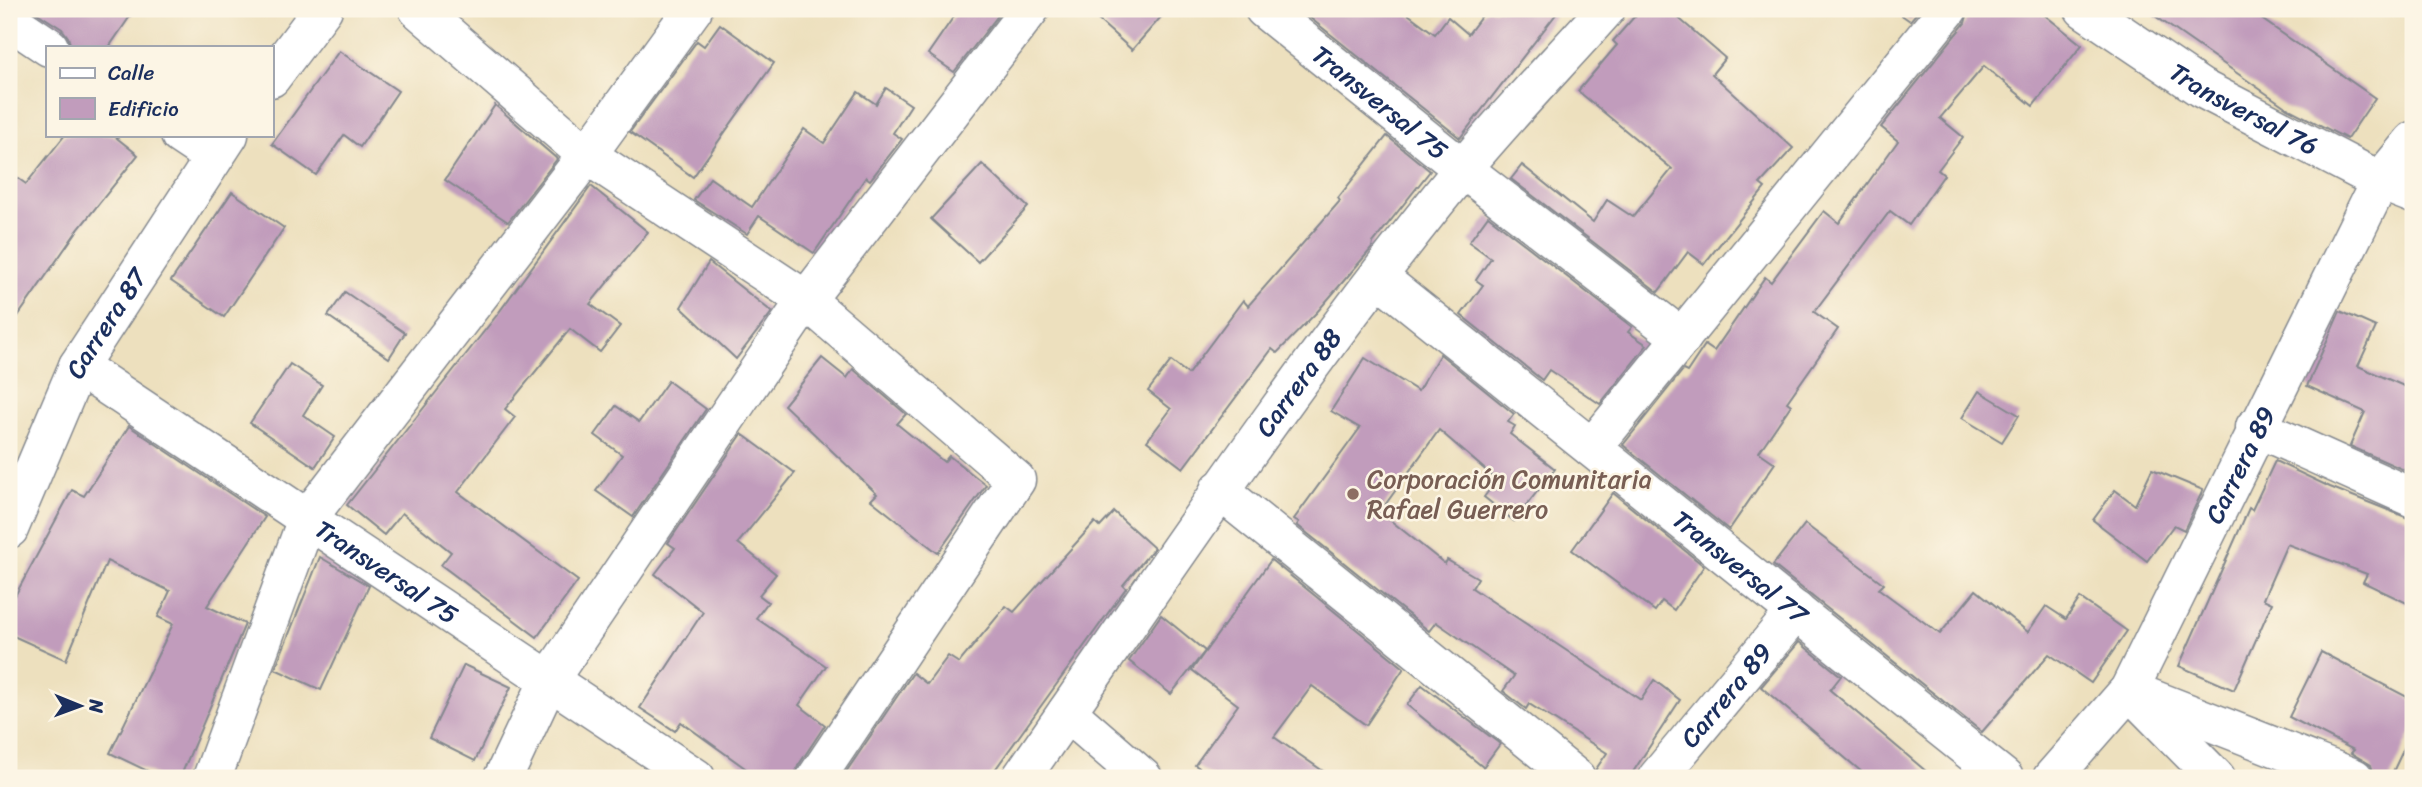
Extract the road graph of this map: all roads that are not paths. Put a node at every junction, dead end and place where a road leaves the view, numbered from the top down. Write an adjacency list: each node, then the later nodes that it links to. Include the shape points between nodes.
1 (323, 9): 11 (street)
2 (418, 9): 15 (street)
3 (693, 9): 15 (street)
4 (1030, 9): 19 (street)
5 (1264, 9): 16 (street, Transversal 75)
6 (1606, 9): 16 (street, Carrera 88)
7 (1948, 9): 20 (street)
8 (2084, 9): 17 (street, Transversal 76, via 2201,88)
9 (9, 20): 10 (street)
10 (48, 46)
11 (273, 75)
12 (184, 136): 14 (street)
13 (2413, 141): 17 (street, Carrera 89)
14 (221, 146): 21 (street, Carrera 87)
15 (587, 155): 19 (street); 26 (street)
16 (1463, 169): 18 (street, Carrera 88); 20 (street, Transversal 75)
17 (2396, 187): 22 (street, Carrera 89)
18 (1378, 277): 23 (street, Transversal 77); 24 (street, Carrera 88)
19 (806, 300): 29 (street); 35 (street, via 1016,480)
20 (1682, 338): 23 (street)
21 (78, 366): 26 (street, Transversal 75); 27 (street, Carrera 87)
22 (2255, 428): 25 (street); 30 (street, Carrera 89)
23 (1592, 448): 28 (street, Transversal 77)
24 (1219, 490): 31 (street, Carrera 88); 38 (street)
25 (2413, 498)
26 (307, 519): 29 (street, Transversal 75); 32 (street)
27 (9, 529)
28 (1796, 611): 39 (street, Carrera 89); 40 (street, Transversal 77)
29 (549, 680): 33 (street); 34 (street, Transversal 75)
30 (2129, 690): 41 (street, Carrera 89); 42 (street); 43 (street)
31 (1067, 712): 36 (street, Carrera 88); 37 (street)
32 (212, 778)
33 (503, 778)
34 (695, 778)
35 (816, 778)
36 (1021, 778)
37 (1143, 778)
38 (1576, 778)
39 (1657, 778)
40 (2004, 778)
41 (2052, 778)
42 (2216, 778)
43 (2354, 778)

